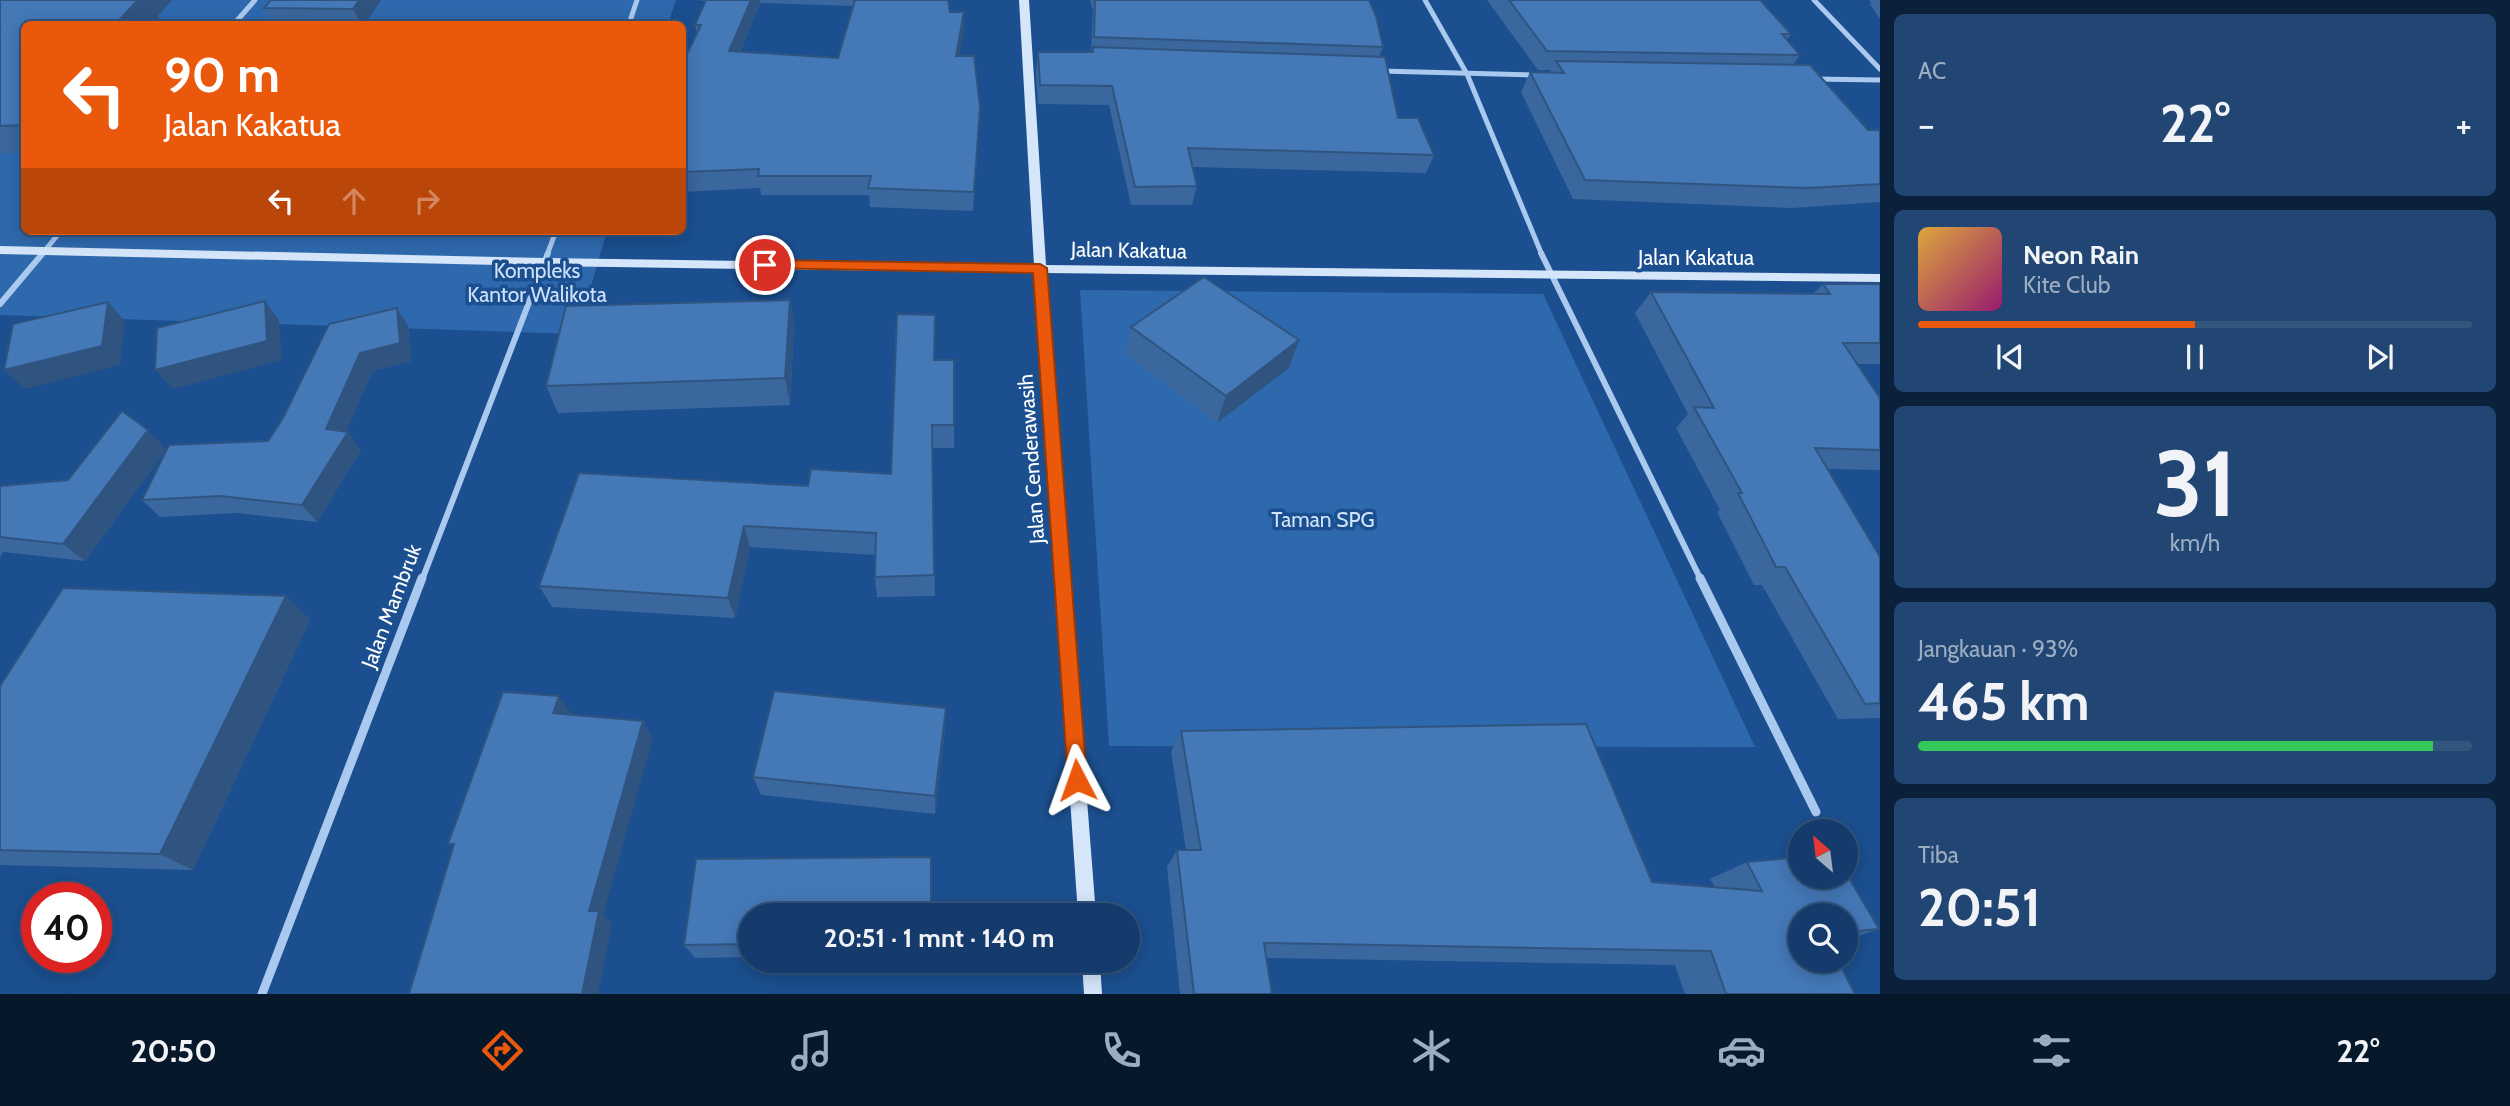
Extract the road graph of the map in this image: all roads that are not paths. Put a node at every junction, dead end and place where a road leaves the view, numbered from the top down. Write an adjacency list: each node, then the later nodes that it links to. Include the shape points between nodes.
1 (254, 0): 6 (street)
2 (637, 0): 7 (street)
3 (1024, 0): 19 (street, Jalan Cenderawasih, via 1034,59)
4 (1425, 0): 10 (street)
5 (1814, 0): 8 (street)
6 (236, 21)
7 (630, 21)
8 (1880, 69)
9 (1370, 71): 10 (street)
10 (1466, 74): 11 (street); 20 (street)
11 (1549, 75)
12 (1811, 79): 13 (street)
13 (1880, 80)
14 (58, 235): 17 (street)
15 (555, 235): 18 (street, Jalan Mambruk)
16 (0, 250): 17 (street, Jalan Kakatua)
17 (45, 250): 18 (street, Jalan Kakatua); 22 (street)
18 (545, 262): 19 (street, Jalan Kakatua); 26 (street, Jalan Mambruk)
19 (1040, 268): 20 (street, Jalan Kakatua); 24 (street, Jalan Cenderawasih)
20 (1550, 276): 21 (street, Jalan Kakatua); 23 (street)
21 (1880, 278)
22 (0, 304)
23 (1816, 812)
24 (1086, 903)
25 (1092, 973): 27 (street)
26 (262, 994)
27 (1093, 994)

